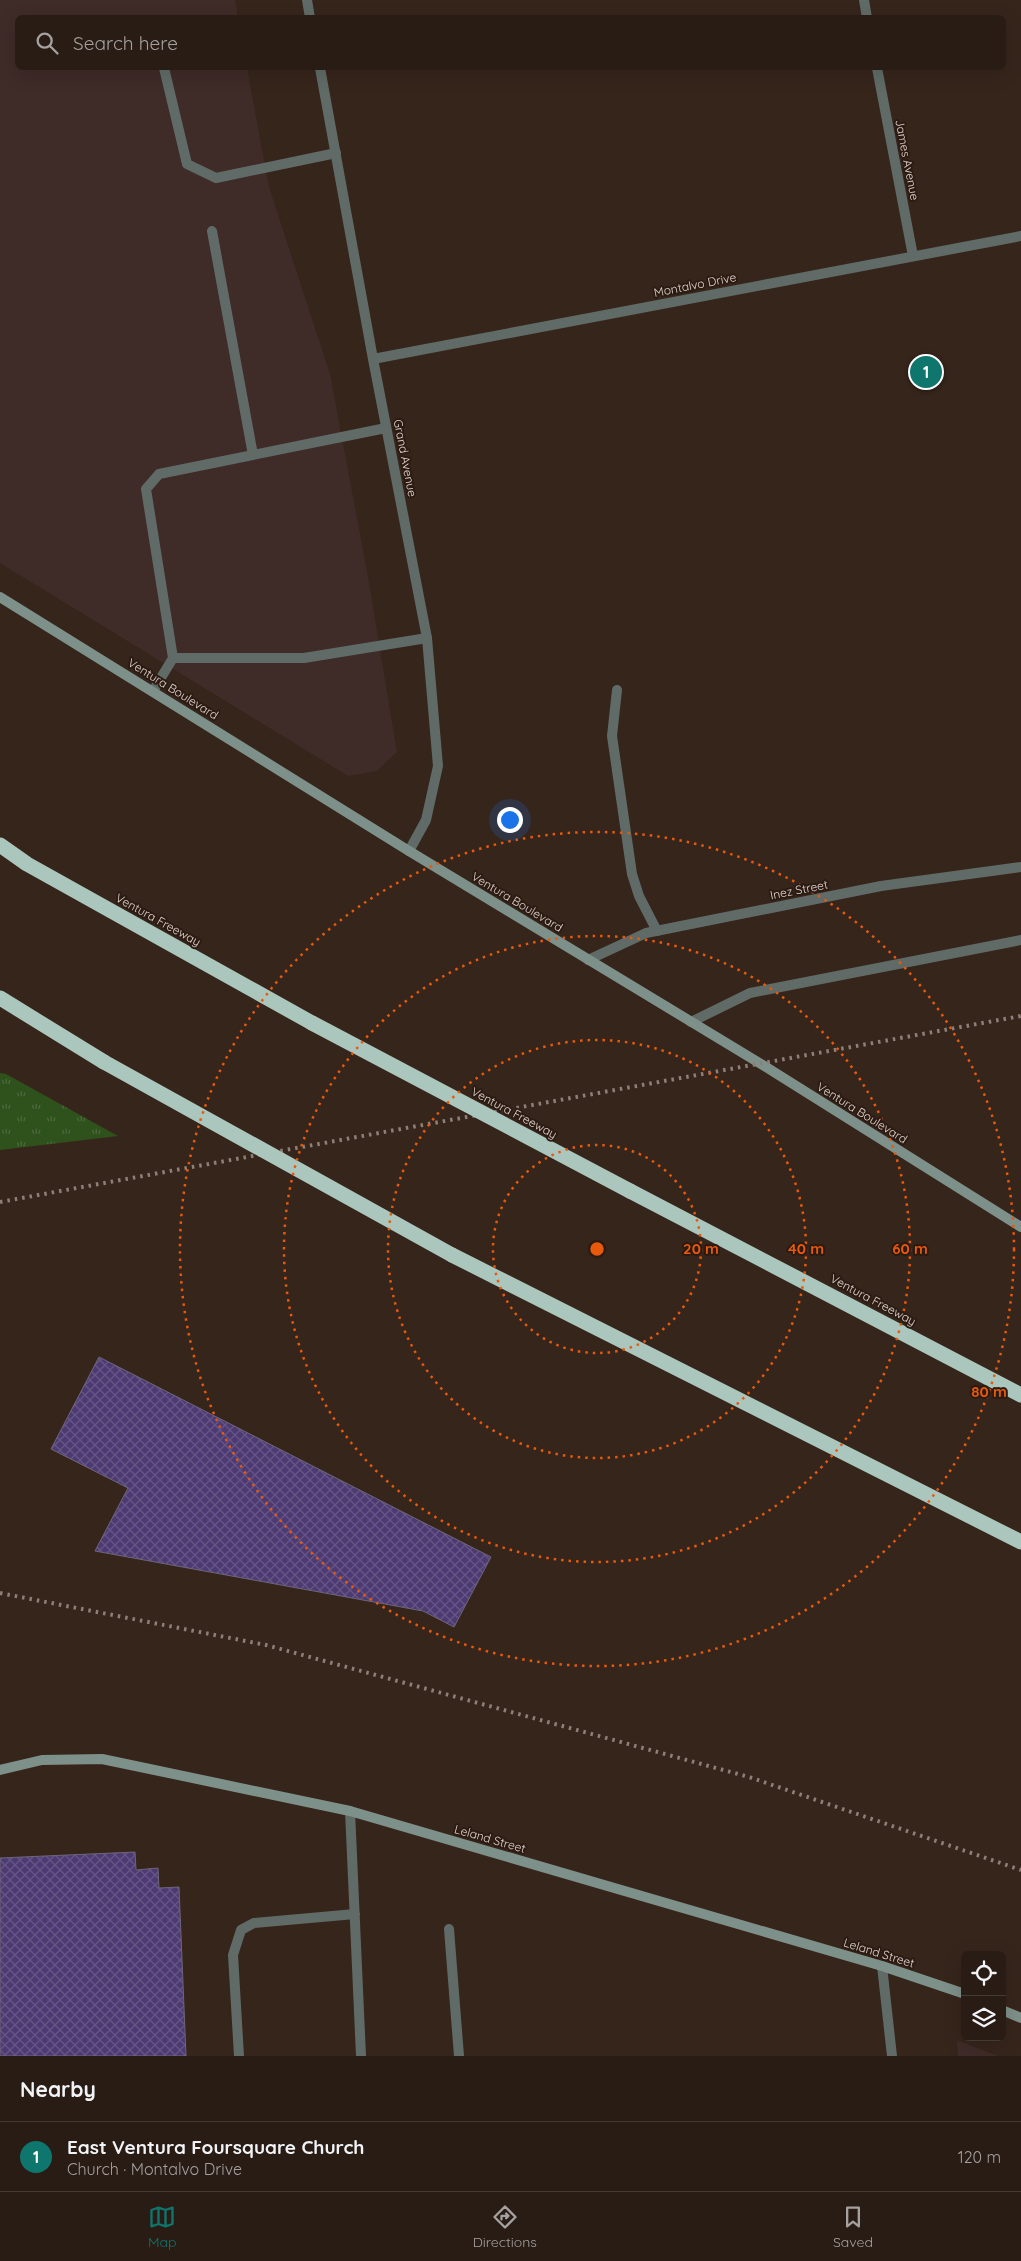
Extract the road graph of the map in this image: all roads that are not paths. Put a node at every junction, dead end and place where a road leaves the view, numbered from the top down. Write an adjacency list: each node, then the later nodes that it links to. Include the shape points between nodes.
1 (307, 0): 3 (street)
2 (864, 0): 4 (street)
3 (310, 15)
4 (866, 15)
5 (164, 70): 8 (street, via 187,164 216,178)
6 (320, 70): 8 (street, Grand Avenue)
7 (877, 70): 11 (street, James Avenue)
8 (336, 153): 12 (street, Grand Avenue)
9 (212, 232): 14 (street)
10 (1021, 236): 11 (street, Montalvo Drive)
11 (913, 256): 12 (street, Montalvo Drive)
12 (373, 359): 13 (street, Grand Avenue)
13 (386, 428): 14 (street); 16 (street, Grand Avenue)
14 (253, 455): 17 (street, via 158,474 146,489)
15 (0, 597): 19 (street, Ventura Boulevard)
16 (427, 638): 17 (street, via 304,658); 21 (street, Grand Avenue, via 438,766 426,820)
17 (173, 658): 19 (street)
18 (617, 690): 23 (street, via 612,736 632,874)
19 (153, 691): 21 (street, Ventura Boulevard)
20 (0, 845): 29 (highway, Ventura Freeway, bridge, via 27,864 312,1023)
21 (409, 851): 25 (street, Ventura Boulevard)
22 (1021, 867): 23 (street, Inez Street, via 882,886)
23 (657, 931): 25 (street, Inez Street, via 646,932)
24 (1021, 940): 27 (street, via 750,993)
25 (588, 960): 27 (street, Ventura Boulevard)
26 (0, 998): 30 (highway, bridge, via 104,1062 452,1255)
27 (691, 1022): 28 (street, Ventura Boulevard)
28 (1021, 1227)
29 (1021, 1395)
30 (1021, 1542)
31 (0, 1770): 32 (street, Leland Street, via 42,1760 102,1759)
32 (350, 1811): 33 (street); 35 (street, Leland Street)
33 (354, 1914): 39 (street, via 254,1923 241,1930 233,1955); 40 (street)
34 (449, 1929): 41 (street)
35 (882, 1966): 36 (street, Leland Street); 42 (street)
36 (961, 1993)
37 (1006, 2012): 38 (street)
38 (1021, 2018)
39 (239, 2056)
40 (361, 2056)
41 (459, 2056)
42 (892, 2056)

